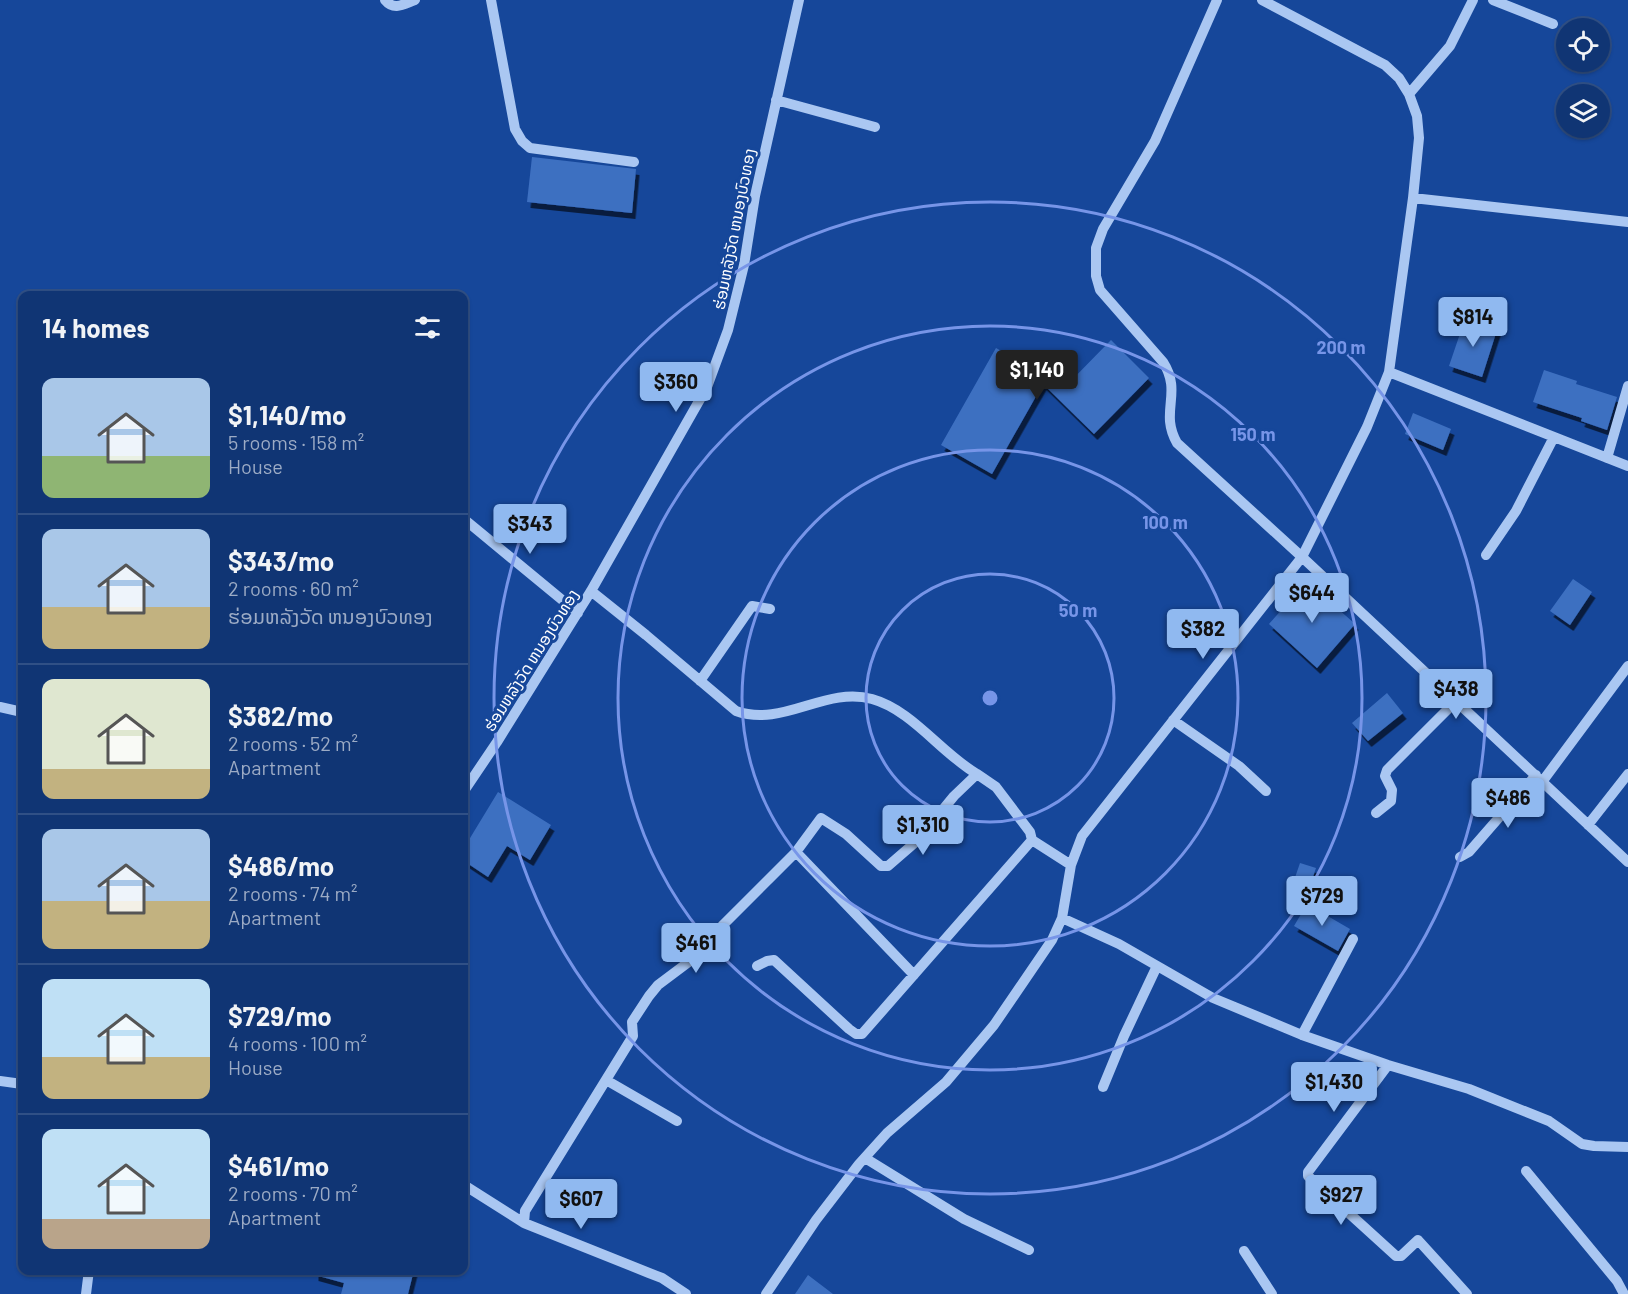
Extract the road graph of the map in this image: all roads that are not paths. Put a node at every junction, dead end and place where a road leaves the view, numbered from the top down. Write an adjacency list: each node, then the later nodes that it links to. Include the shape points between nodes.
1 (385, 0): 2 (street, via 395,7)
2 (415, 0)
3 (490, 0): 13 (street, via 515,129 522,141 531,148)
4 (799, 0): 11 (street, ຮ່ອມຫລັງວັດ ຫນອງບົວທອງ)
5 (1217, 0): 23 (street, via 1155,141 1103,229 1096,248 1096,276 1108,302 1170,373 1168,420 1177,444)
6 (1262, 0): 10 (street, via 1385,65)
7 (1473, 0): 10 (street, via 1450,46)
8 (1493, 0): 9 (street)
9 (1553, 24)
10 (1409, 94): 14 (street, via 1419,138)
11 (776, 100): 12 (street); 24 (street, ຮ່ອມຫລັງວັດ ຫນອງບົວທອງ, via 744,265 728,330 707,387)
12 (875, 126)
13 (634, 162)
14 (1413, 198): 15 (street); 16 (street)
15 (1628, 222)
16 (1389, 372): 18 (street); 23 (street, via 1367,427)
17 (1628, 386): 19 (street)
18 (1554, 437): 19 (street); 22 (street, via 1516,511)
19 (1607, 458): 20 (street)
20 (1628, 466)
21 (468, 522): 26 (street)
22 (1486, 555)
23 (1302, 557): 29 (street); 32 (street)
24 (591, 591): 26 (street, ຮ່ອມຫລັງວັດ ຫນອງບົວທອງ); 28 (street)
25 (770, 609): 28 (street, via 752,606)
26 (578, 613): 36 (street, ຮ່ອມຫລັງວັດ ຫນອງບົວທອງ)
27 (1628, 666): 35 (street)
28 (700, 681): 33 (street, via 736,711 750,715 773,715 836,697 870,698 898,711)
29 (1456, 700): 35 (street); 38 (street, via 1387,770 1391,801)
30 (0, 707): 31 (street)
31 (18, 711)
32 (1173, 720): 37 (street, via 1231,760); 44 (street, via 1082,836)
33 (977, 774): 40 (street, via 996,786); 41 (street, via 918,840 888,866 881,866 846,834 821,818)
34 (1628, 774): 39 (street)
35 (1539, 778): 39 (street); 42 (street)
36 (468, 785)
37 (1266, 791)
38 (1376, 813)
39 (1588, 825): 43 (street)
40 (1032, 840): 44 (street); 49 (street)
41 (796, 852): 49 (street); 52 (street, via 690,961 649,996 632,1022 633,1036)
42 (1460, 857)
43 (1628, 862)
44 (1071, 866): 45 (street)
45 (1062, 918): 48 (street); 58 (street, via 1053,940 994,1025 946,1082 887,1133)
46 (1353, 939): 50 (street)
47 (757, 966): 49 (street, via 774,960 856,1034 862,1034)
48 (1157, 966): 50 (street, via 1213,998); 55 (street)
49 (914, 975)
50 (1302, 1035): 51 (street)
51 (1388, 1065): 57 (street, via 1469,1089 1549,1121 1582,1143); 69 (street, via 1308,1176 1396,1256 1418,1240)
52 (606, 1080): 56 (street); 61 (street, via 525,1211)
53 (0, 1081): 54 (street)
54 (18, 1083)
55 (1103, 1087)
56 (677, 1121)
57 (1628, 1147)
58 (865, 1158): 62 (street, via 964,1219); 67 (street)
59 (1526, 1171): 70 (street)
60 (468, 1188): 61 (street)
61 (524, 1223): 66 (street, via 662,1278)
62 (1029, 1250)
63 (1244, 1251): 68 (street)
64 (88, 1275): 65 (street)
65 (86, 1294)
66 (686, 1294)
67 (766, 1294)
68 (1272, 1294)
69 (1467, 1294)
70 (1624, 1294)

